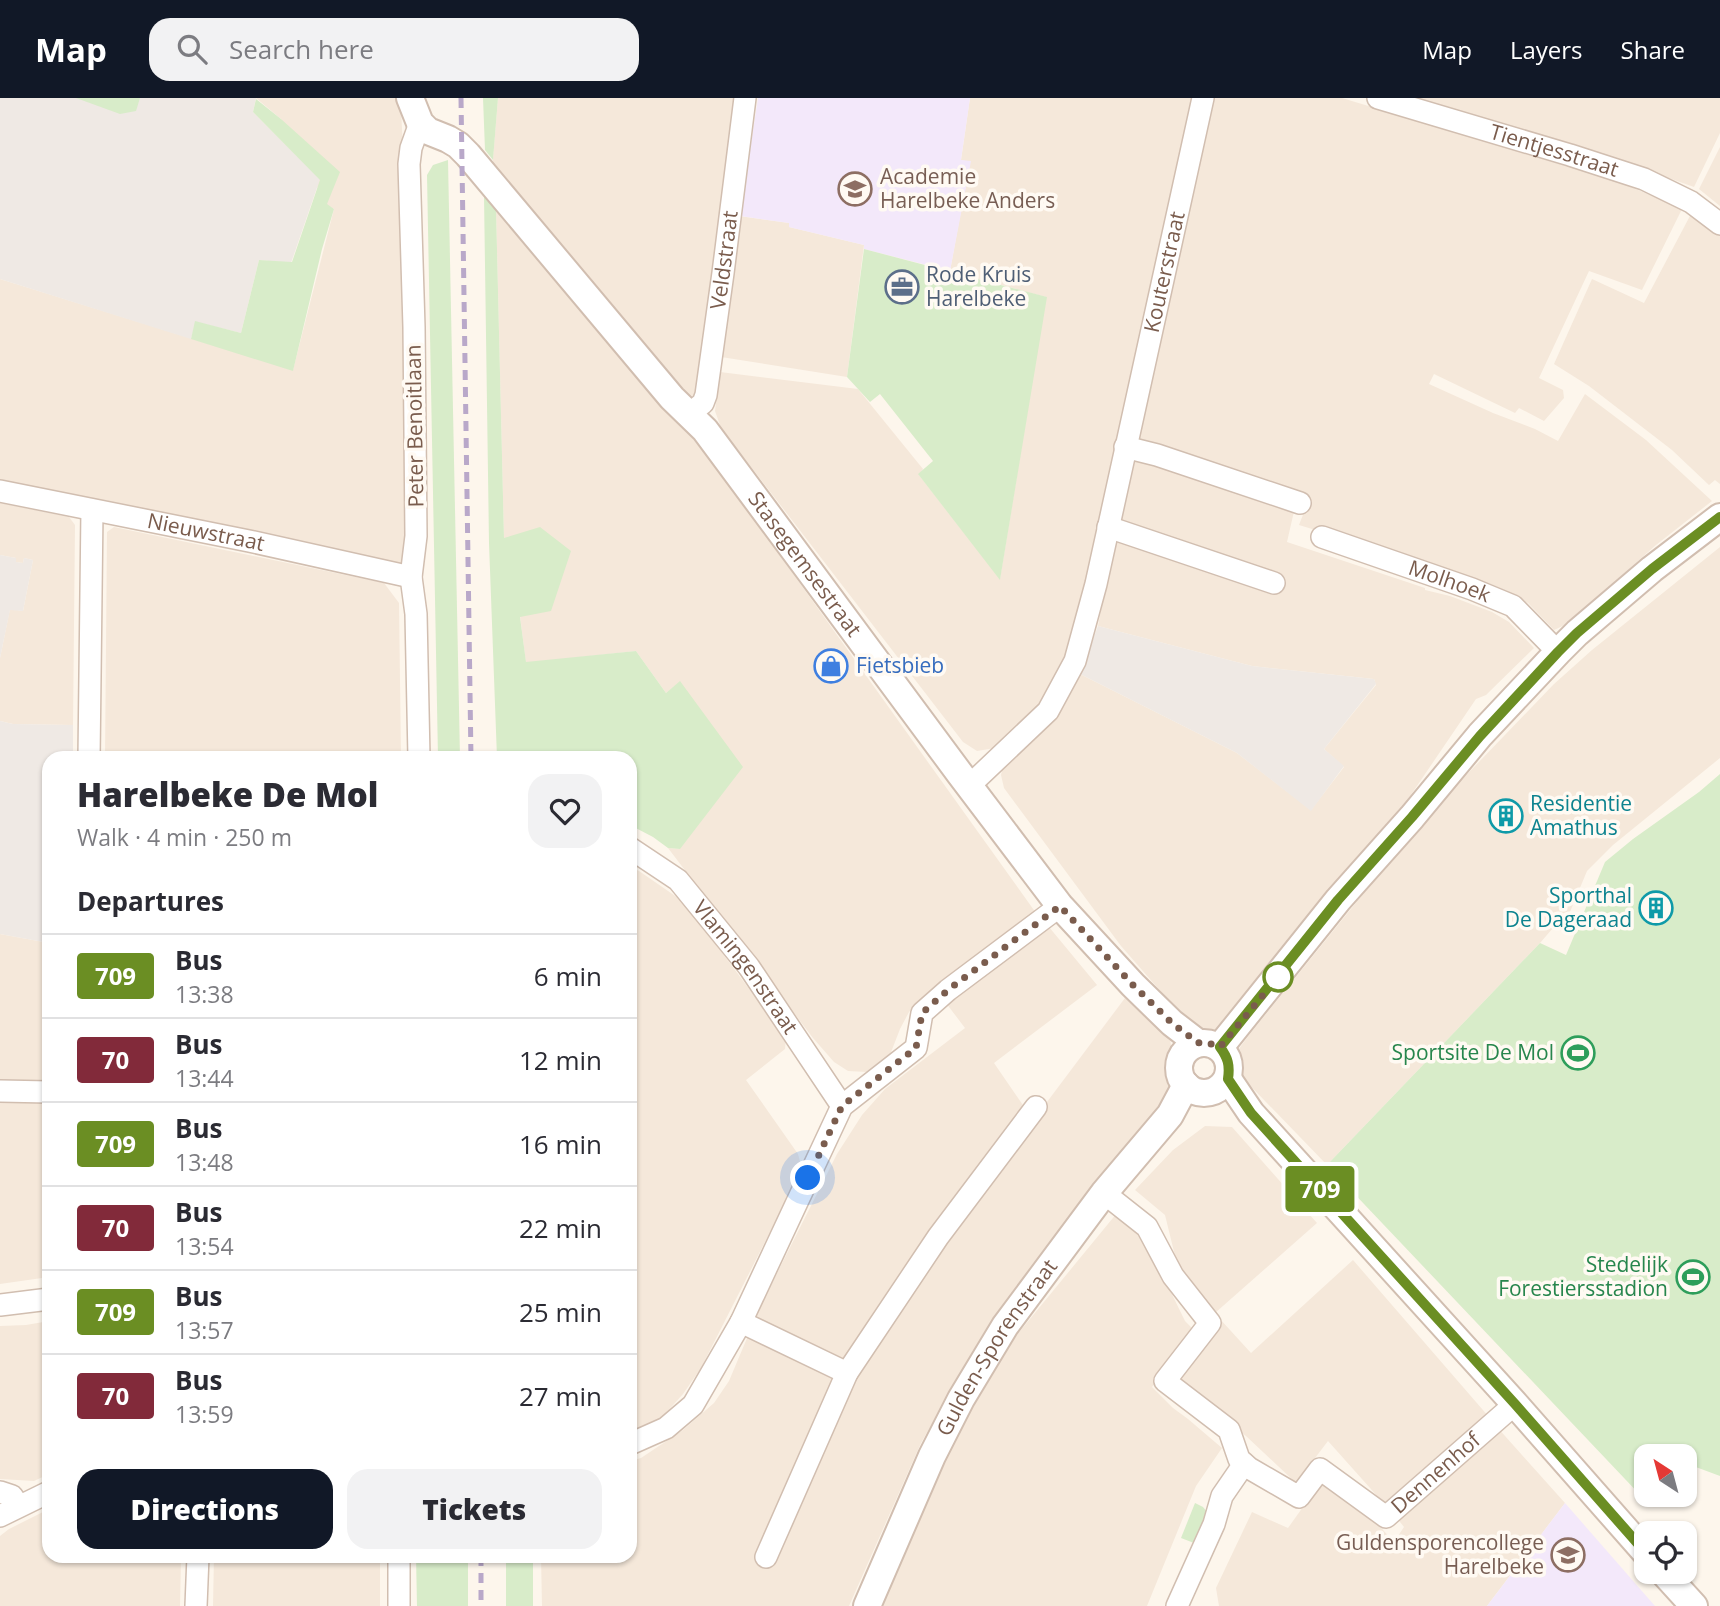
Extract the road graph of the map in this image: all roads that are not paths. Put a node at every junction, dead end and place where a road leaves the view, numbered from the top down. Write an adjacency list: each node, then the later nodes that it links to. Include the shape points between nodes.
1 (410, 98): 5 (street)
2 (745, 98): 7 (street, Veldstraat, via 706,394 703,403)
3 (1203, 98): 8 (street, Kouterstraat)
4 (1378, 98): 6 (street, Tientjesstraat, via 1644,179 1691,202)
5 (420, 123): 7 (street, Stasegemsestraat, via 468,155); 15 (street, Peter Benoitlaan, via 409,164 416,522)
6 (1720, 224)
7 (688, 415): 20 (street, Stasegemsestraat, via 712,439)
8 (1125, 447): 10 (street); 13 (street, Kouterstraat)
9 (0, 491): 11 (street, Nieuwstraat)
10 (1300, 503)
11 (93, 510): 15 (street, Nieuwstraat); 18 (street)
12 (1720, 517): 17 (street, via 1652,569)
13 (1108, 527): 16 (street); 20 (street, Kouterstraat, via 1075,661 1048,711)
14 (1322, 537): 17 (street, Molhoek, via 1513,606)
15 (411, 577): 19 (street, Peter Benoitlaan)
16 (1274, 583)
17 (1558, 652): 23 (street)
18 (89, 751)
19 (419, 751)
20 (969, 786): 22 (street, Stasegemsestraat)
21 (637, 853): 27 (street, Vlamingenstraat, via 678,880 749,967)
22 (1060, 906): 23 (street, Stasegemsestraat, via 1133,985); 27 (street, via 922,1013 916,1048)
23 (1201, 1047): 24 (street, via 1228,1058 1230,1067); 24 (street, via 1181,1057 1180,1075)
24 (1208, 1086): 29 (street, Gulden-Sporenstraat, via 1170,1115); 34 (street, via 1251,1113)
25 (0, 1091): 26 (street)
26 (42, 1092)
27 (842, 1106): 32 (street)
28 (1036, 1107): 33 (street, via 938,1237)
29 (1104, 1193): 36 (street, via 1147,1227 1173,1276 1210,1323 1165,1381 1229,1430); 48 (street, Gulden-Sporenstraat, via 1005,1326 961,1399)
30 (42, 1300): 31 (street)
31 (0, 1305)
32 (741, 1322): 33 (street); 35 (street, via 693,1405 666,1428)
33 (847, 1373): 42 (street)
34 (1515, 1404): 36 (street, Dennenhof, via 1386,1517 1320,1469 1299,1497); 41 (street)
35 (637, 1441)
36 (1244, 1464): 49 (street, via 1222,1496)
37 (0, 1492): 39 (street, via 12,1496)
38 (42, 1495): 39 (street)
39 (19, 1506): 40 (street)
40 (0, 1516)
41 (1634, 1539)
42 (766, 1557)
43 (198, 1563): 46 (street)
44 (399, 1563): 47 (street)
45 (1674, 1584): 50 (street)
46 (196, 1606)
47 (399, 1606)
48 (867, 1606)
49 (1177, 1606)
50 (1694, 1606)

